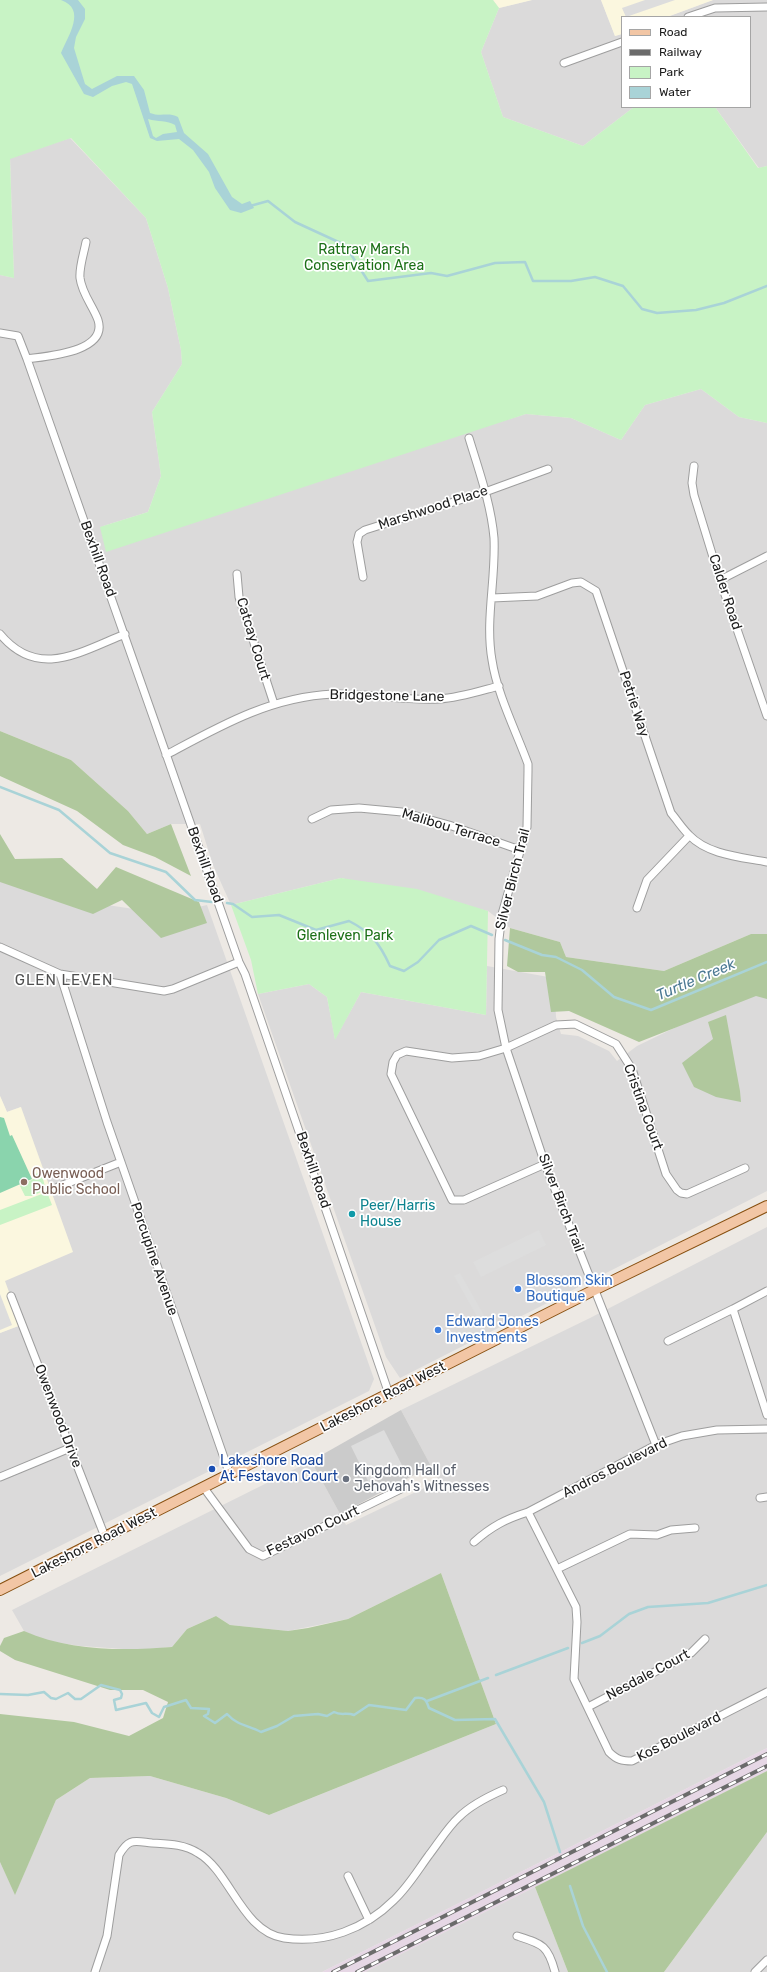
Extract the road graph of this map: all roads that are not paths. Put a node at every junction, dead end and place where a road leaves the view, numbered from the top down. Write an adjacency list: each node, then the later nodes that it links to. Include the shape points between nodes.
1 (767, 7): 2 (street, via 715,8)
2 (691, 16)
3 (621, 42): 4 (street)
4 (564, 63)
5 (86, 242): 7 (street, via 80,277 83,291 99,324 96,339 89,345 60,354)
6 (0, 333): 7 (street, Bexhill Road, via 18,336)
7 (27, 359): 18 (street, Bexhill Road)
8 (469, 438): 11 (street, Silver Birch Trail)
9 (694, 466): 15 (street, Calder Road, via 694,495)
10 (548, 469): 11 (street, Marshwood Place)
11 (485, 492): 14 (street, Marshwood Place, via 359,534 357,542); 16 (street, Silver Birch Trail, via 494,540)
12 (767, 556): 15 (street)
13 (237, 574): 20 (street, Catcay Court, via 239,597)
14 (363, 577)
15 (720, 580): 21 (street, Calder Road)
16 (492, 598): 19 (street, Silver Birch Trail, via 492,660); 24 (street, Petrie Way, via 537,596 581,582 596,591 671,813)
17 (0, 634): 18 (street, via 11,647 40,660 71,656)
18 (125, 634): 22 (street, Bexhill Road)
19 (499, 686): 20 (street, Bridgestone Lane, via 441,699 333,694); 25 (street, Silver Birch Trail, via 528,764 527,827)
20 (274, 704): 22 (street, Bridgestone Lane, via 228,723)
21 (767, 716)
22 (166, 755): 29 (street, Bexhill Road)
23 (312, 819): 25 (street, Malibou Terrace, via 331,810 359,808 402,812)
24 (689, 836): 26 (street, Petrie Way, via 720,852); 27 (street, via 647,880)
25 (520, 850): 31 (street, Silver Birch Trail, via 502,914 498,953 498,1010)
26 (767, 862)
27 (637, 908)
28 (0, 947): 30 (street)
29 (239, 962): 30 (street, via 164,991); 42 (street, Bexhill Road)
30 (60, 974): 32 (street, Porcupine Avenue)
31 (506, 1048): 33 (street, Silver Birch Trail); 33 (street, Cristina Court, via 479,1056 452,1058 406,1051 393,1062 391,1074 452,1200 464,1200); 34 (street, Cristina Court, via 556,1025 575,1024 599,1035 616,1044 632,1069 666,1174 677,1190 688,1194)
32 (121, 1162): 35 (street); 47 (street, Porcupine Avenue)
33 (545, 1164): 37 (street, Silver Birch Trail)
34 (745, 1168)
35 (58, 1187)
36 (767, 1206): 37 (main road, Lakeshore Road West)
37 (594, 1290): 42 (main road, Lakeshore Road West); 45 (street, Silver Birch Trail)
38 (767, 1292): 40 (street)
39 (10, 1296): 46 (street, Owenwood Drive)
40 (733, 1309): 41 (street); 43 (street)
41 (668, 1342)
42 (389, 1394): 47 (main road, Lakeshore Road West)
43 (767, 1415)
44 (767, 1429): 45 (street, Andros Boulevard, via 698,1432)
45 (656, 1445): 51 (street, Andros Boulevard)
46 (70, 1448): 48 (street); 53 (street, Owenwood Drive)
47 (230, 1475): 49 (main road, Lakeshore Road West)
48 (0, 1477)
49 (204, 1488): 50 (street, Festavon Court, via 249,1549 263,1556); 53 (main road, Lakeshore Road West)
50 (403, 1488)
51 (528, 1512): 54 (street, Andros Boulevard, via 490,1527); 55 (street, Kos Boulevard)
52 (695, 1528): 55 (street, via 671,1530 657,1535 630,1534)
53 (105, 1537): 56 (main road, Lakeshore Road West)
54 (474, 1542)
55 (557, 1570): 59 (street, Kos Boulevard, via 576,1607 578,1622 574,1679)
56 (0, 1590)
57 (705, 1639): 59 (street, Nesdale Court, via 691,1653)
58 (767, 1692): 59 (street, Kos Boulevard, via 632,1760 620,1760 609,1752)
59 (588, 1707)
60 (502, 1790): 62 (street, via 487,1797 459,1817 394,1900)
61 (348, 1876): 62 (street)
62 (369, 1920): 65 (street, via 329,1937 296,1940 282,1938 267,1931 249,1916 219,1874 200,1853 177,1845 132,1842 126,1844 119,1855 107,1936)
63 (517, 1936): 66 (street, via 540,1943 548,1952)
64 (767, 1960): 67 (street)
65 (95, 1972)
66 (555, 1972)
67 (755, 1972)

